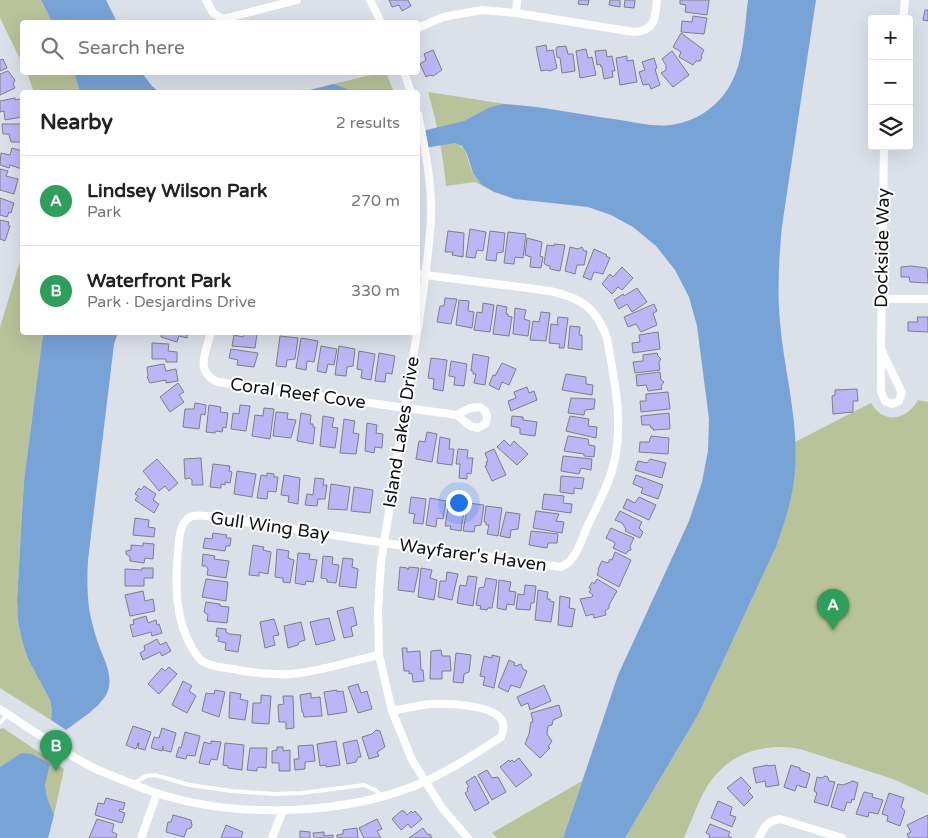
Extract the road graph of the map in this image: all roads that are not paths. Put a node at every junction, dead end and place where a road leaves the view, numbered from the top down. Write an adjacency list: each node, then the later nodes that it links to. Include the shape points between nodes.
1 (206, 0): 2 (street, via 213,13 223,19)
2 (297, 0)
3 (370, 0): 9 (street)
4 (517, 0): 7 (street)
5 (657, 0): 7 (street, via 654,21 640,32)
6 (905, 0): 8 (street)
7 (516, 13): 10 (street, via 482,10 461,13)
8 (903, 15)
9 (380, 20)
10 (420, 27)
11 (405, 75): 12 (street)
12 (410, 90)
13 (420, 125): 15 (street, Island Lakes Drive, via 428,169 431,218)
14 (884, 150): 17 (street, Dockside Way)
15 (421, 274): 16 (street, Island Lakes Drive); 24 (street, Wayfarer's Haven, via 550,291 568,295 594,312 607,338 619,413 618,444 608,481 576,552 568,564 561,567)
16 (420, 288)
17 (881, 299): 18 (street); 21 (street, Dockside Way)
18 (928, 299)
19 (210, 335): 22 (street, Coral Reef Cove, via 203,370 218,382)
20 (416, 335): 22 (street, Island Lakes Drive)
21 (881, 349): 21 (street, Dockside Way, via 882,392 885,402 892,404 899,401 902,393)
22 (405, 408): 23 (street); 24 (street, Island Lakes Drive)
23 (458, 415)
24 (384, 543): 25 (street, Island Lakes Drive, via 378,609); 25 (street, Gull Wing Bay, via 189,517 180,536 176,579 184,631 202,662 252,673 291,674)
25 (379, 655): 27 (street, Island Lakes Drive)
26 (0, 709): 28 (street)
27 (392, 711): 30 (street, Island Lakes Drive, via 412,760); 30 (street, via 451,704 492,711 502,719 504,729 501,738)
28 (8, 714): 29 (lane); 31 (street, via 94,768)
29 (0, 723)
30 (425, 782): 33 (street); 37 (street, Island Lakes Drive)
31 (133, 784): 32 (street); 33 (lane, via 155,775 231,792 274,794 364,785)
32 (157, 793): 34 (street, via 238,808); 35 (street)
33 (383, 796): 34 (street, via 313,809)
34 (283, 810): 36 (street)
35 (141, 838)
36 (272, 838)
37 (468, 838)
38 (759, 838): 39 (street, via 764,826 771,820 780,819)
39 (842, 838)

